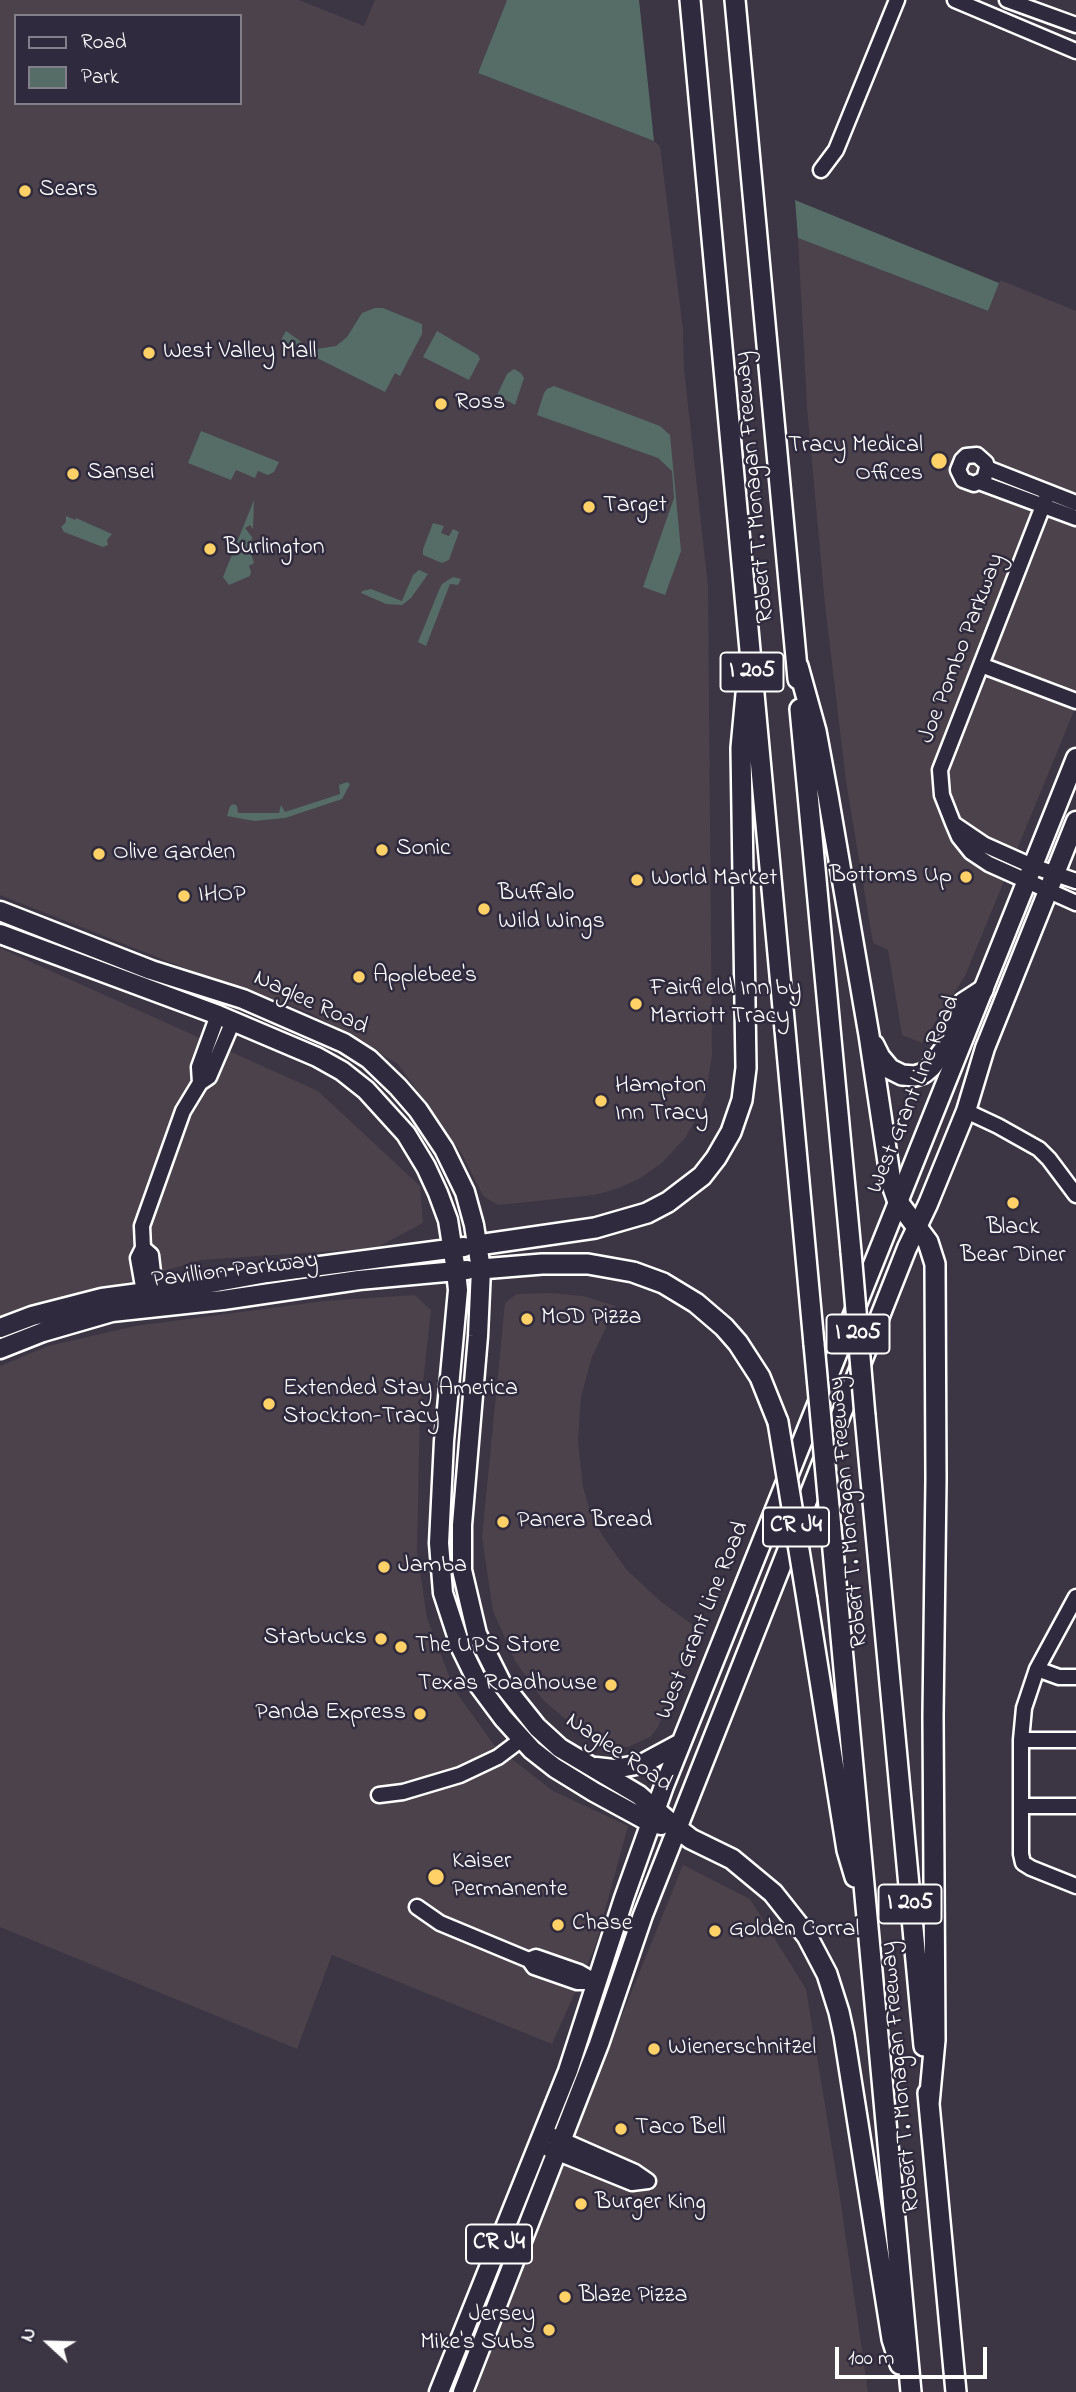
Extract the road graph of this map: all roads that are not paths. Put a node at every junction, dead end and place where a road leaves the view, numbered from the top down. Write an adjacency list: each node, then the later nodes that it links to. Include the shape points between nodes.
1 (690, 0): 14 (highway, Robert T. Monagan Freeway / I 205)
2 (735, 0): 16 (highway, Robert T. Monagan Freeway / I 205)
3 (897, 0): 8 (street, via 836,150)
4 (955, 0): 7 (street)
5 (1007, 0): 6 (street)
6 (1076, 25)
7 (1076, 51)
8 (821, 170)
9 (987, 468): 10 (street); 10 (street, via 977,455 962,460 960,476 968,483); 11 (street)
10 (979, 482): 11 (street)
11 (1046, 499): 12 (street); 13 (street); 15 (street, Joe Pombo Parkway)
12 (1076, 503)
13 (1076, 518)
14 (751, 662): 35 (highway, via 741,748 746,1068 731,1132 702,1176 647,1213 595,1228); 57 (highway, Robert T. Monagan Freeway / I 205, bridge)
15 (981, 665): 17 (street); 20 (street, Joe Pombo Parkway, via 940,770 942,795 953,823)
16 (798, 666): 29 (highway, via 816,731); 59 (highway, Robert T. Monagan Freeway / I 205, bridge)
17 (1076, 701)
18 (1076, 758): 20 (main road, West Grant Line Road / CR J4)
19 (1076, 821): 21 (main road, West Grant Line Road / CR J4)
20 (1029, 873): 21 (street, Joe Pombo Parkway); 23 (street, Joe Pombo Parkway); 27 (main road, West Grant Line Road / CR J4)
21 (1055, 873): 22 (street, Joe Pombo Parkway); 23 (main road, West Grant Line Road / CR J4)
22 (1076, 881)
23 (1048, 891): 24 (street, Joe Pombo Parkway); 31 (main road, West Grant Line Road / CR J4, via 985,1048)
24 (1076, 903)
25 (0, 911): 35 (main road, Naglee Road, via 152,970 243,999 344,1043 369,1059 418,1110 444,1149 465,1192)
26 (0, 934): 28 (main road, Naglee Road)
27 (983, 990): 29 (highway, via 963,1003 946,1047 924,1073 902,1075 890,1069); 30 (main road, West Grant Line Road / CR J4)
28 (226, 1018): 36 (main road, Naglee Road, via 342,1071 391,1115 439,1193); 39 (street, via 199,1067 200,1083 183,1111 142,1226 143,1248 151,1255)
29 (869, 1035): 33 (highway, via 884,1143)
30 (953, 1065): 31 (main road); 33 (main road, West Grant Line Road / CR J4)
31 (966, 1111): 32 (street, via 1039,1149); 34 (main road, West Grant Line Road / CR J4)
32 (1076, 1195)
33 (898, 1202): 34 (highway); 48 (main road, West Grant Line Road / CR J4)
34 (917, 1227): 54 (main road, West Grant Line Road / CR J4); 59 (highway, via 933,1254 936,1276 935,2040)
35 (478, 1245): 36 (main road, Pavillion Parkway); 37 (main road, Naglee Road)
36 (453, 1249): 38 (main road, Naglee Road); 39 (main road, Pavillion Parkway)
37 (481, 1269): 38 (main road, Pavillion Parkway); 49 (main road, Naglee Road, via 462,1525 465,1590 477,1634 501,1682 537,1727); 57 (highway, bridge, via 588,1264 634,1272 663,1283 724,1327 760,1377 778,1422 847,1850)
38 (456, 1271): 41 (main road, Pavillion Parkway, via 112,1312); 45 (main road, Naglee Road, via 439,1543 443,1593 461,1648 481,1687)
39 (149, 1291): 40 (main road, Pavillion Parkway, via 102,1298)
40 (0, 1328)
41 (0, 1349)
42 (1074, 1606): 43 (street)
43 (1037, 1669): 44 (street); 46 (street, via 1024,1708)
44 (1076, 1677)
45 (522, 1739): 50 (street, via 498,1757 460,1775); 53 (main road, Naglee Road, via 555,1768)
46 (1021, 1740): 47 (street); 51 (street)
47 (1076, 1740)
48 (681, 1743): 49 (main road, via 642,1765); 53 (main road, West Grant Line Road / CR J4)
49 (590, 1766): 53 (main road, Naglee Road, via 617,1780)
50 (379, 1795)
51 (1021, 1806): 52 (street); 55 (street, via 1023,1863)
52 (1076, 1806)
53 (654, 1815): 54 (main road, Naglee Road); 58 (main road, West Grant Line Road / CR J4)
54 (678, 1829): 61 (main road, West Grant Line Road / CR J4); 64 (highway, via 732,1859 773,1893 807,1936 827,1974 844,2035 892,2339)
55 (1076, 1886)
56 (417, 1907): 58 (street, via 440,1923 530,1959 534,1967 577,1982)
57 (867, 1912): 64 (highway, Robert T. Monagan Freeway / I 205)
58 (597, 1982): 60 (main road, West Grant Line Road / CR J4)
59 (929, 2104): 65 (highway, Robert T. Monagan Freeway / I 205)
60 (542, 2139): 61 (street); 62 (main road, West Grant Line Road / CR J4)
61 (560, 2146): 61 (street, via 632,2183 648,2181 635,2172); 63 (main road, West Grant Line Road / CR J4)
62 (439, 2392)
63 (463, 2392)
64 (910, 2392)
65 (956, 2392)

